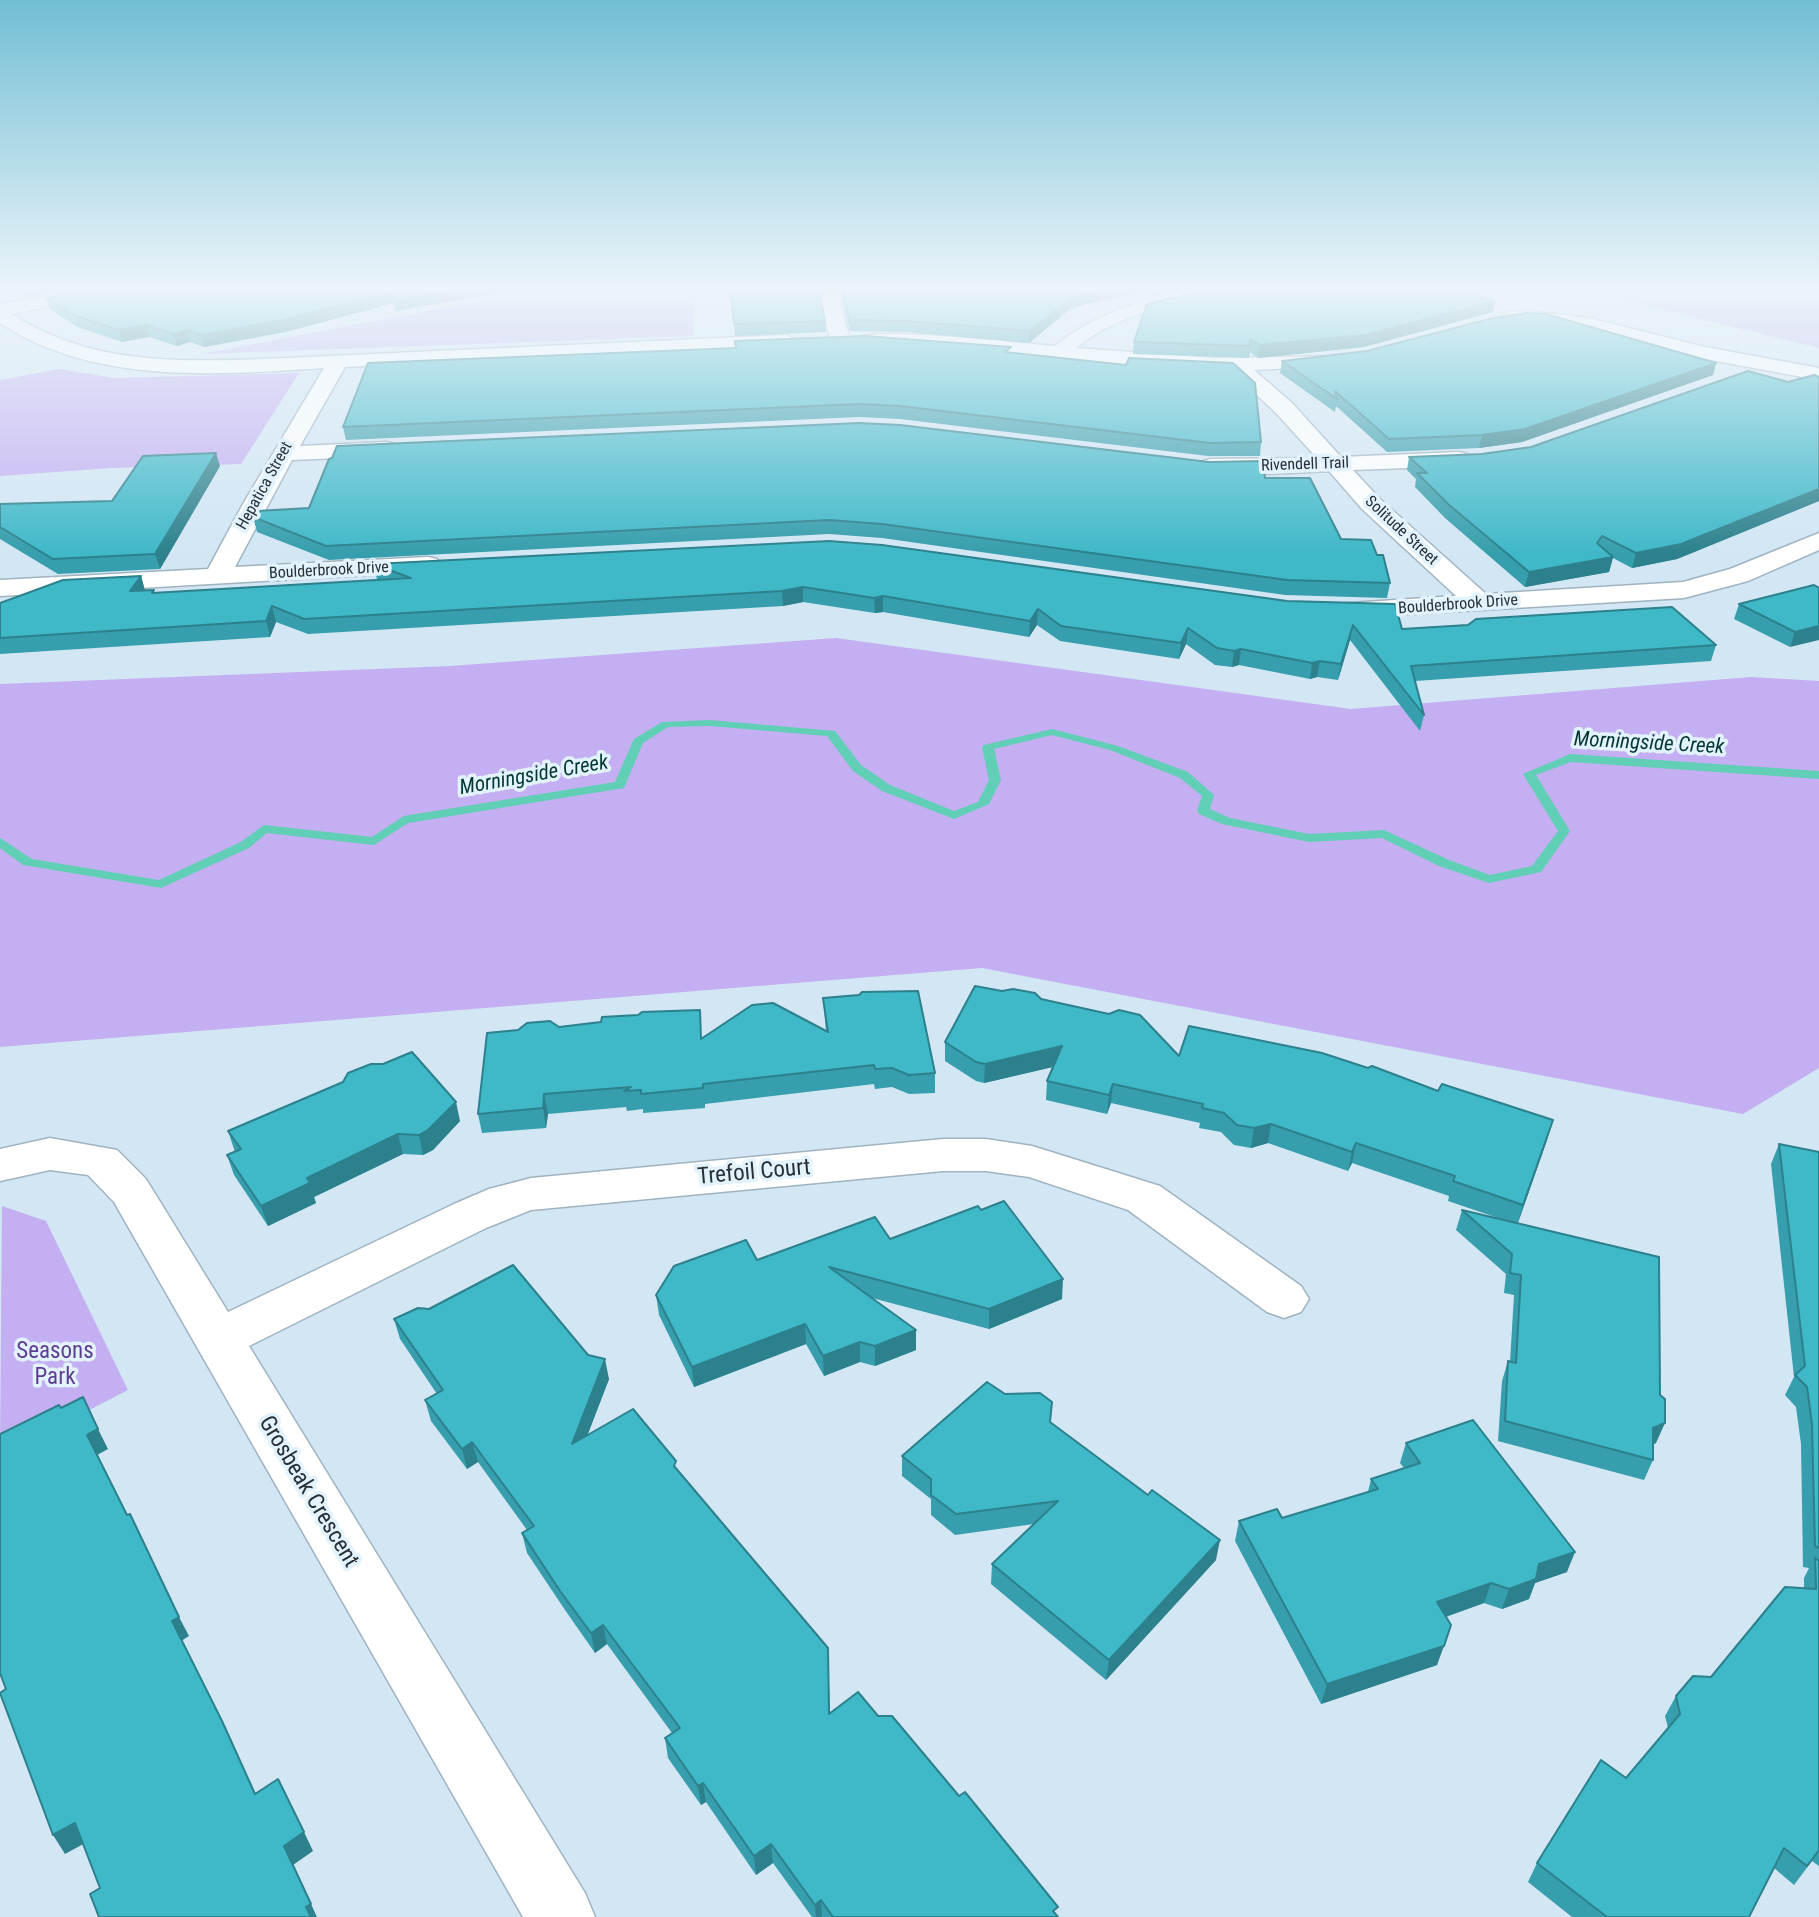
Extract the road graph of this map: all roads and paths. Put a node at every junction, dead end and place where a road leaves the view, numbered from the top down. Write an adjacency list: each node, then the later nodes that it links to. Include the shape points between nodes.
1 (330, 375): 6 (street, Hepatica Street)
2 (1248, 375): 9 (street, Solitude Street)
3 (1741, 375): 4 (street)
4 (1723, 382)
5 (406, 448): 6 (street)
6 (284, 453): 12 (street, Hepatica Street)
7 (1479, 458): 9 (street, Rivendell Trail)
8 (1195, 464): 9 (street, Rivendell Trail)
9 (1335, 464): 14 (street, Solitude Street, via 1371,504)
10 (1819, 541): 14 (street, Boulderbrook Drive, via 1739,575 1684,590)
11 (452, 564): 12 (street, Boulderbrook Drive)
12 (217, 577): 13 (street, Boulderbrook Drive)
13 (0, 587)
14 (1479, 603): 15 (street, Boulderbrook Drive)
15 (1324, 609)
16 (0, 1165): 18 (street, Grosbeak Crescent, via 50,1154 100,1161 130,1191)
17 (1284, 1299): 18 (street, Trefoil Court, via 1144,1198 1032,1162 986,1155 943,1156 518,1198 470,1216)
18 (218, 1339): 19 (street, Grosbeak Crescent)
19 (561, 1917)

